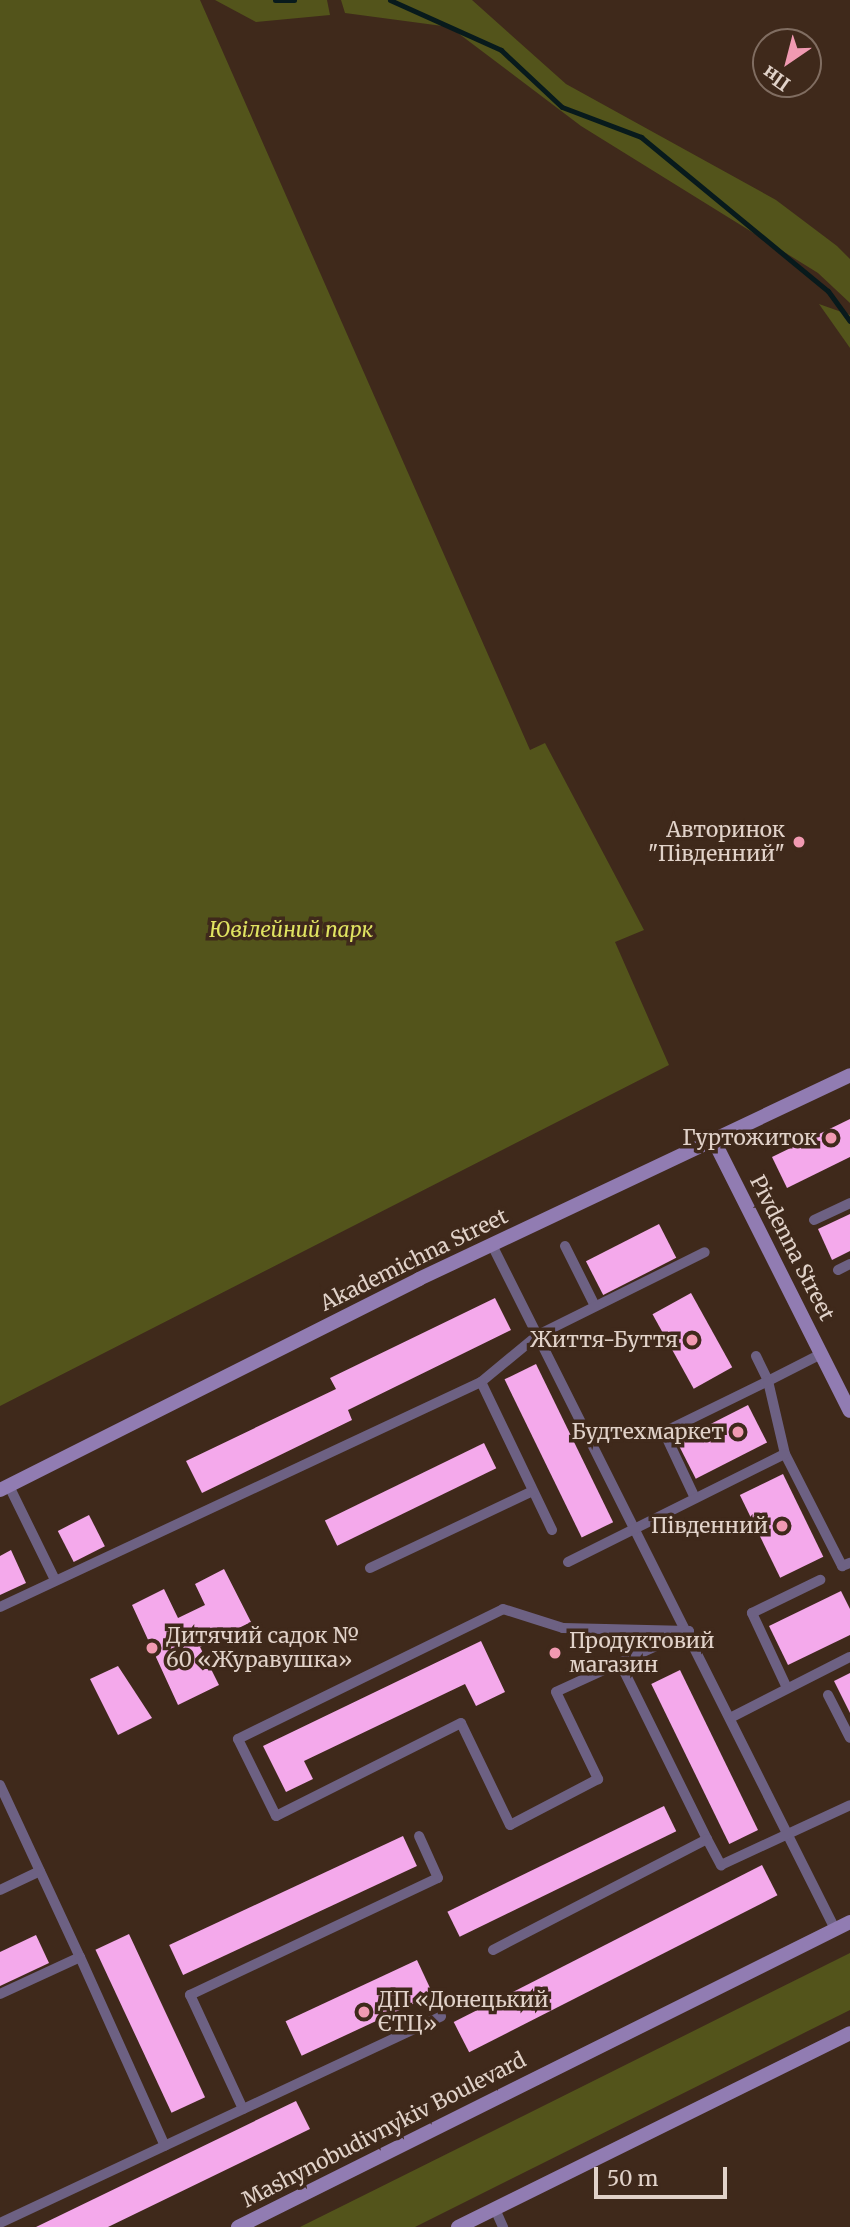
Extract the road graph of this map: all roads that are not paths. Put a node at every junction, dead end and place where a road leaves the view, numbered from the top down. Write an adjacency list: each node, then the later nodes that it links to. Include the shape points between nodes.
1 (850, 1075): 2 (street, Akademichna Street)
2 (714, 1141): 5 (street, Akademichna Street); 12 (street, Pivdenna Street)
3 (850, 1203): 4 (lane)
4 (814, 1220)
5 (492, 1245): 11 (lane); 18 (street, Akademichna Street)
6 (565, 1246): 10 (lane)
7 (705, 1252): 10 (lane)
8 (850, 1264): 9 (lane)
9 (838, 1270)
10 (594, 1306): 11 (lane)
11 (538, 1335): 15 (lane); 21 (lane)
12 (821, 1354): 14 (lane); 16 (street, Pivdenna Street)
13 (756, 1356): 14 (lane)
14 (768, 1381): 17 (lane); 20 (lane, via 664,1432)
15 (481, 1382): 19 (lane); 26 (lane)
16 (850, 1411)
17 (785, 1454): 20 (lane); 24 (lane, via 842,1566)
18 (4, 1488): 26 (lane)
19 (533, 1491): 22 (lane); 25 (lane)
20 (695, 1498): 21 (lane)
21 (636, 1527): 23 (lane); 29 (lane)
22 (552, 1530)
23 (568, 1562)
24 (850, 1563)
25 (370, 1568)
26 (55, 1580): 28 (lane)
27 (820, 1580): 32 (lane, via 751,1613)
28 (0, 1607)
29 (690, 1631): 31 (lane); 31 (lane, via 563,1628 503,1609 238,1739 276,1816 461,1723 510,1825 598,1779 556,1692); 34 (lane)
30 (850, 1657): 32 (lane)
31 (620, 1663): 40 (lane)
32 (787, 1688): 34 (lane)
33 (828, 1695): 35 (lane)
34 (732, 1717): 39 (lane)
35 (850, 1738)
36 (0, 1785): 41 (lane)
37 (849, 1810): 39 (lane)
38 (419, 1836): 50 (lane, via 438,1878 190,1995)
39 (790, 1836): 40 (lane, via 721,1865); 44 (lane)
40 (707, 1839): 45 (lane)
41 (40, 1871): 42 (lane); 46 (lane)
42 (0, 1890)
43 (850, 1923): 44 (street, Mashynobudivnykiv Boulevard)
44 (835, 1929): 54 (street, Mashynobudivnykiv Boulevard)
45 (493, 1950)
46 (80, 1957): 47 (lane); 51 (lane)
47 (0, 1994)
48 (441, 2016): 50 (lane)
49 (850, 2033): 52 (street)
50 (243, 2109): 51 (lane)
51 (165, 2146): 53 (lane)
52 (495, 2209): 55 (street); 56 (lane)
53 (0, 2223)
54 (238, 2227)
55 (458, 2227)
56 (503, 2227)

